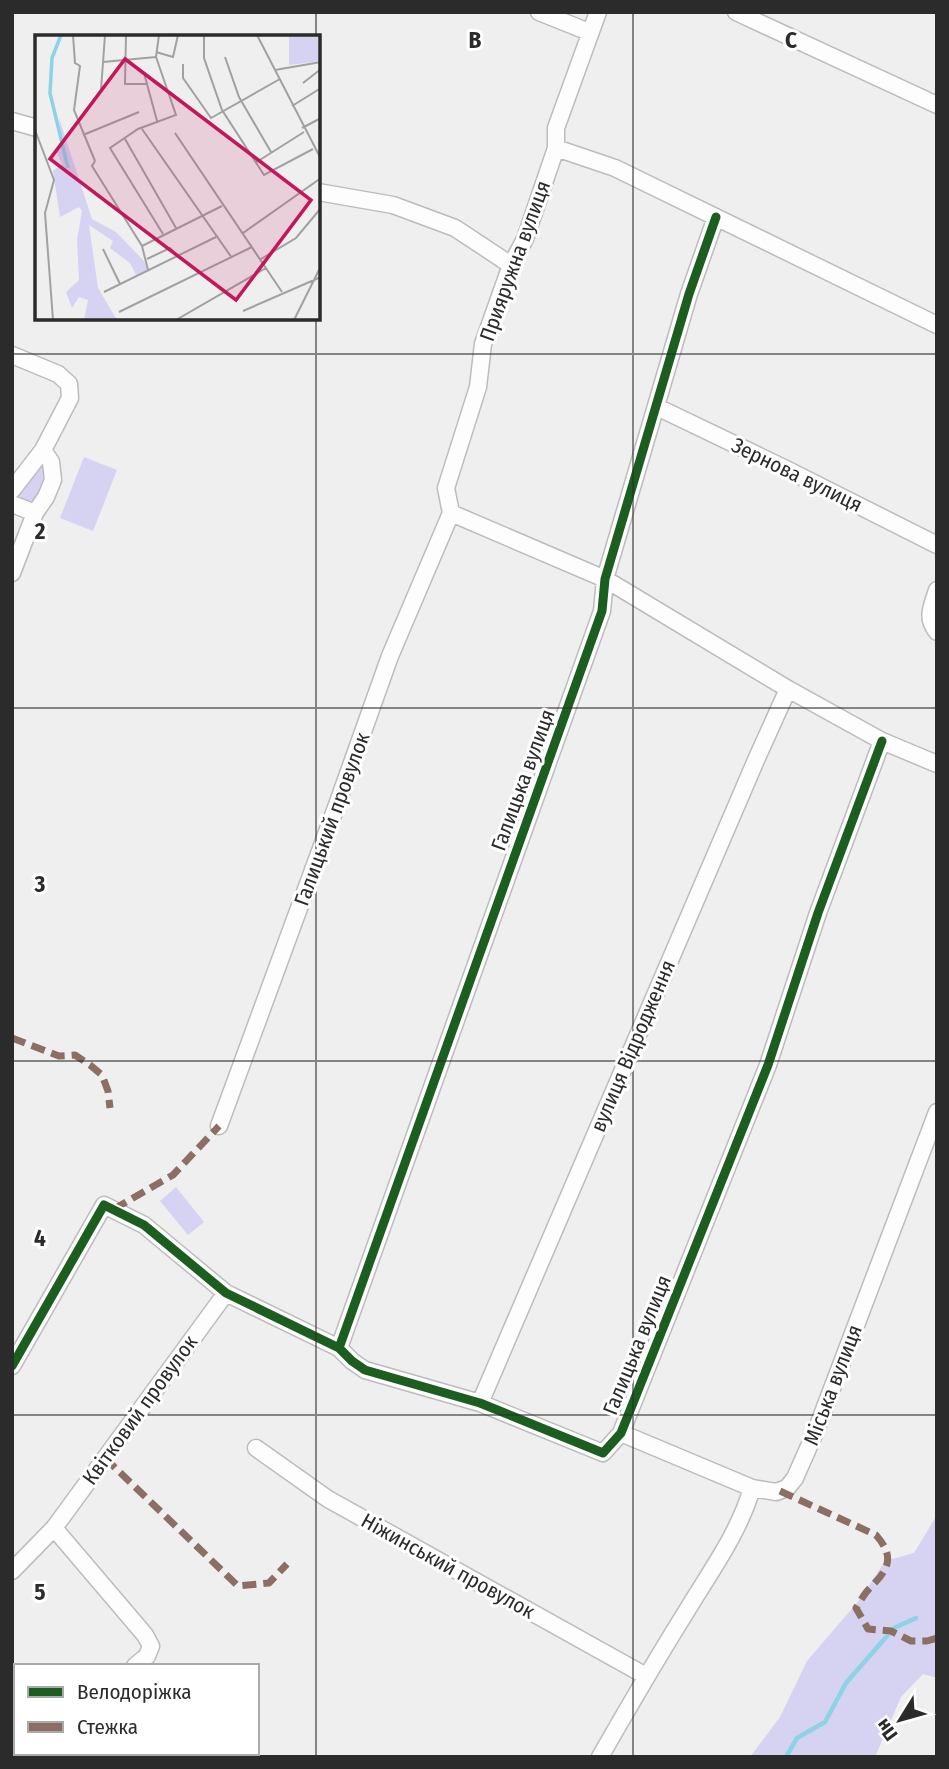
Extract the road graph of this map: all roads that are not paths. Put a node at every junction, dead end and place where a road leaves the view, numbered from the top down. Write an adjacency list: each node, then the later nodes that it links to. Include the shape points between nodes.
1 (539, 12): 4 (street)
2 (598, 12): 4 (street, Прияружна вулиця)
3 (736, 12): 5 (street)
4 (589, 32): 8 (street, Прияружна вулиця, via 556,128)
5 (937, 105)
6 (12, 121): 7 (street)
7 (35, 127)
8 (556, 148): 10 (street, via 615,168); 11 (street, Прияружна вулиця, via 525,239)
9 (320, 192): 11 (street, via 393,205 456,228)
10 (716, 217): 12 (street); 14 (street, Галицька вулиця)
11 (511, 265): 19 (street, Прияружна вулиця, via 484,344 478,387 446,488)
12 (937, 325)
13 (12, 355): 15 (street, via 58,374 69,384 70,398)
14 (657, 407): 20 (street, Зернова вулиця); 22 (street, Галицька вулиця)
15 (43, 450): 16 (street); 18 (street, via 51,462 53,480)
16 (12, 490)
17 (12, 504): 18 (street)
18 (35, 513): 21 (street)
19 (451, 513): 22 (street); 29 (street, Галицький провулок, via 390,656)
20 (937, 545)
21 (12, 573)
22 (605, 579): 25 (street); 31 (street, Галицька вулиця, via 602,611)
23 (937, 590): 24 (street, via 929,615)
24 (937, 632)
25 (788, 690): 26 (street); 33 (street, вулиця Відродження)
26 (883, 741): 27 (street); 34 (street, Галицька вулиця, via 818,913 768,1065)
27 (937, 764)
28 (937, 1112): 36 (street, Міська вулиця, via 795,1478 776,1492)
29 (219, 1126)
30 (226, 1293): 31 (street, Галицька вулиця); 32 (street, Галицька вулиця, via 144,1225 104,1205); 37 (street, Квітковий провулок)
31 (340, 1348): 33 (street, Галицька вулиця, via 365,1370)
32 (12, 1366)
33 (480, 1403): 34 (street, Галицька вулиця, via 603,1453)
34 (621, 1433): 36 (street, Міська вулиця)
35 (256, 1448): 40 (street, Ніжинський провулок, via 328,1499)
36 (752, 1488): 40 (street, via 725,1549)
37 (54, 1528): 38 (street, Квітковий провулок); 39 (street, via 145,1635 151,1646)
38 (12, 1571)
39 (137, 1664)
40 (646, 1676): 41 (street)
41 (600, 1757)

